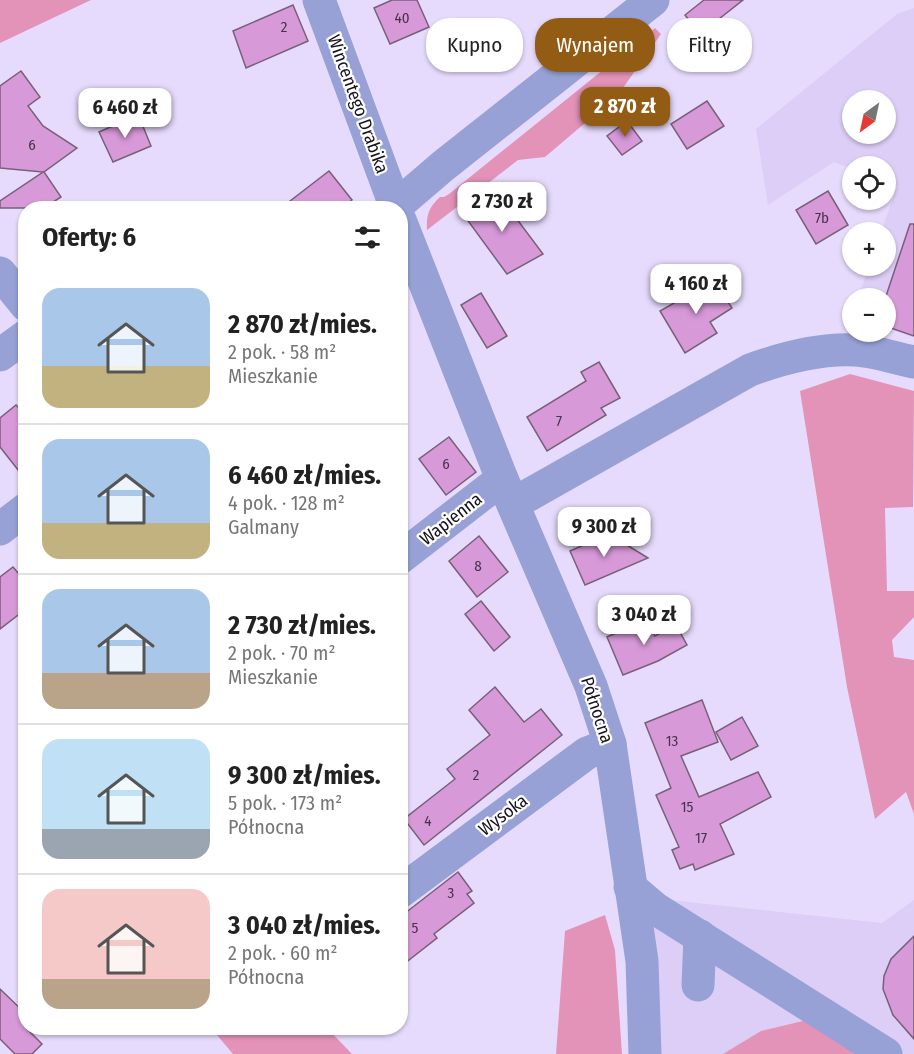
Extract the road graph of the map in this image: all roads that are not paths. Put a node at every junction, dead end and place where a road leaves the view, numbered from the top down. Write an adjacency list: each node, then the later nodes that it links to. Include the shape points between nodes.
1 (319, 0): 3 (street, Wincentego Drabika)
2 (653, 0): 4 (street)
3 (392, 201)
4 (403, 201)
5 (408, 240): 11 (street, Północna)
6 (0, 273): 7 (street)
7 (18, 295)
8 (18, 342): 9 (street)
9 (0, 356)
10 (914, 362): 11 (street, Wapienna, via 854,350 784,358 750,370)
11 (507, 492): 14 (street, Wapienna); 15 (street, Północna, via 591,686)
12 (18, 515): 13 (street)
13 (0, 529)
14 (408, 553)
15 (610, 744): 16 (street, Wysoka, via 587,753); 17 (street, Północna)
16 (408, 886)
17 (630, 887): 18 (street, via 656,909); 20 (street, Północna, via 642,962)
18 (700, 936): 19 (street); 21 (street)
19 (698, 986)
20 (645, 1054)
21 (886, 1054)

